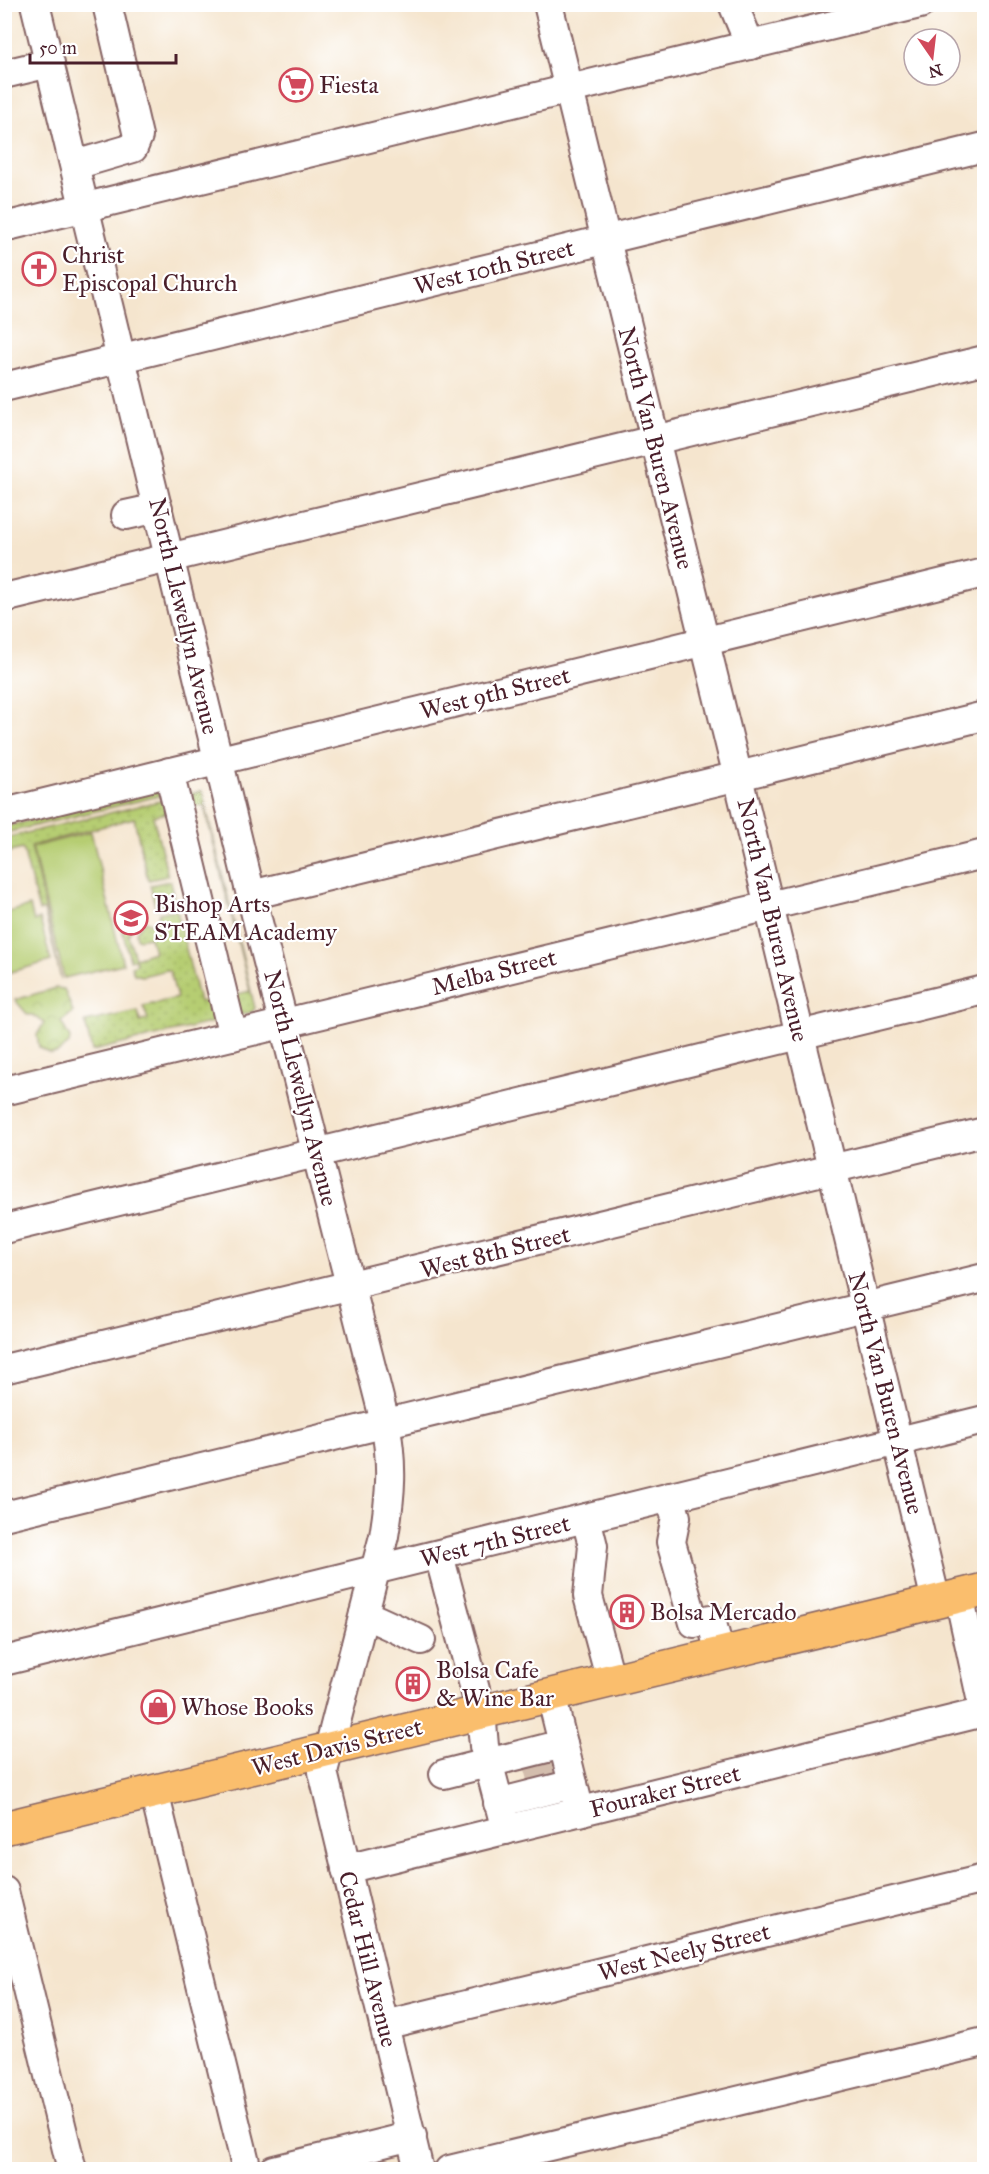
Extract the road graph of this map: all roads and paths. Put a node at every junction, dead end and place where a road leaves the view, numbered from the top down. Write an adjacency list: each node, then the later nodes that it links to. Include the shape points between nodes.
1 (107, 4): 11 (street, via 138,136 133,148)
2 (548, 4): 9 (street, North Van Buren Avenue)
3 (733, 4): 6 (street)
4 (920, 4): 6 (street)
5 (39, 6): 7 (street, North Llewellyn Avenue)
6 (750, 45): 9 (street)
7 (50, 63): 8 (street); 11 (street, North Llewellyn Avenue)
8 (4, 74)
9 (569, 89): 12 (street); 14 (street, North Van Buren Avenue)
10 (984, 147): 14 (street, West 10th Street)
11 (75, 165): 12 (street, North Llewellyn Avenue)
12 (85, 208): 13 (street); 15 (street, North Llewellyn Avenue)
13 (4, 227)
14 (605, 240): 15 (street, West 10th Street); 18 (street, North Van Buren Avenue)
15 (122, 358): 17 (street, West 10th Street); 19 (street, North Llewellyn Avenue)
16 (984, 360): 18 (street)
17 (4, 387)
18 (655, 442): 21 (street); 24 (street, North Van Buren Avenue)
19 (158, 508): 20 (street); 21 (street, North Llewellyn Avenue)
20 (126, 515)
21 (170, 559): 23 (street); 26 (street, North Llewellyn Avenue)
22 (984, 573): 24 (street, West 9th Street)
23 (4, 598)
24 (704, 642): 26 (street, West 9th Street); 28 (street, North Van Buren Avenue)
25 (984, 716): 28 (street)
26 (218, 761): 27 (street, West 9th Street); 31 (street, North Llewellyn Avenue)
27 (169, 772): 29 (street, West 9th Street); 36 (street)
28 (738, 777): 31 (street); 32 (street, North Van Buren Avenue)
29 (4, 813)
30 (984, 854): 32 (street, Melba Street)
31 (251, 896): 34 (street, North Llewellyn Avenue)
32 (770, 906): 34 (street, Melba Street); 35 (street, North Van Buren Avenue)
33 (984, 990): 35 (street)
34 (284, 1022): 36 (street, Melba Street); 39 (street, North Llewellyn Avenue)
35 (800, 1035): 39 (street); 40 (street, North Van Buren Avenue)
36 (233, 1036): 37 (street, Melba Street)
37 (4, 1091)
38 (984, 1132): 40 (street, West 8th Street)
39 (317, 1154): 41 (street); 43 (street, North Llewellyn Avenue)
40 (832, 1170): 43 (street, West 8th Street); 44 (street, North Van Buren Avenue)
41 (4, 1229)
42 (984, 1278): 44 (street)
43 (351, 1286): 45 (street, West 8th Street); 47 (street, North Llewellyn Avenue)
44 (866, 1307): 47 (street); 48 (street, North Van Buren Avenue)
45 (4, 1369)
46 (984, 1420): 48 (street, West 7th Street)
47 (385, 1422): 50 (street); 53 (street, North Llewellyn Avenue, via 392,1462 390,1499)
48 (899, 1440): 49 (street, West 7th Street); 54 (street, North Van Buren Avenue)
49 (670, 1497): 51 (street, West 7th Street); 57 (street, via 676,1517 671,1542 694,1623 711,1619)
50 (4, 1516)
51 (586, 1518): 52 (street, West 7th Street); 59 (street, via 593,1546 588,1596)
52 (440, 1555): 53 (street, West 7th Street); 61 (street)
53 (375, 1571): 55 (street, North Llewellyn Avenue); 58 (street, West 7th Street)
54 (960, 1596): 57 (main road, West Davis Street); 62 (street, North Van Buren Avenue)
55 (364, 1614): 56 (street); 63 (street, North Llewellyn Avenue)
56 (422, 1640)
57 (720, 1654): 59 (main road, West Davis Street)
58 (4, 1661)
59 (610, 1681): 60 (main road, West Davis Street)
60 (551, 1695): 61 (main road, West Davis Street); 65 (street)
61 (481, 1712): 63 (main road, West Davis Street); 64 (street)
62 (984, 1712): 69 (street, Fouraker Street)
63 (328, 1749): 67 (main road, West Davis Street); 72 (street, Cedar Hill Avenue, via 323,1772)
64 (489, 1763): 65 (street); 66 (street); 68 (street)
65 (543, 1770): 68 (street); 69 (street)
66 (444, 1774)
67 (154, 1792): 70 (main road, West Davis Street); 79 (street)
68 (498, 1803): 71 (street)
69 (580, 1812): 71 (street, Fouraker Street)
70 (4, 1828)
71 (506, 1830): 72 (street, Fouraker Street)
72 (346, 1869): 75 (street, Cedar Hill Avenue)
73 (984, 1879): 75 (street, West Neely Street)
74 (4, 1891): 78 (street)
75 (384, 2025): 77 (street, Cedar Hill Avenue)
76 (984, 2042): 82 (street)
77 (412, 2136): 80 (street); 81 (street, Cedar Hill Avenue)
78 (72, 2169)
79 (247, 2169)
80 (274, 2169)
81 (420, 2169)
82 (449, 2169)

